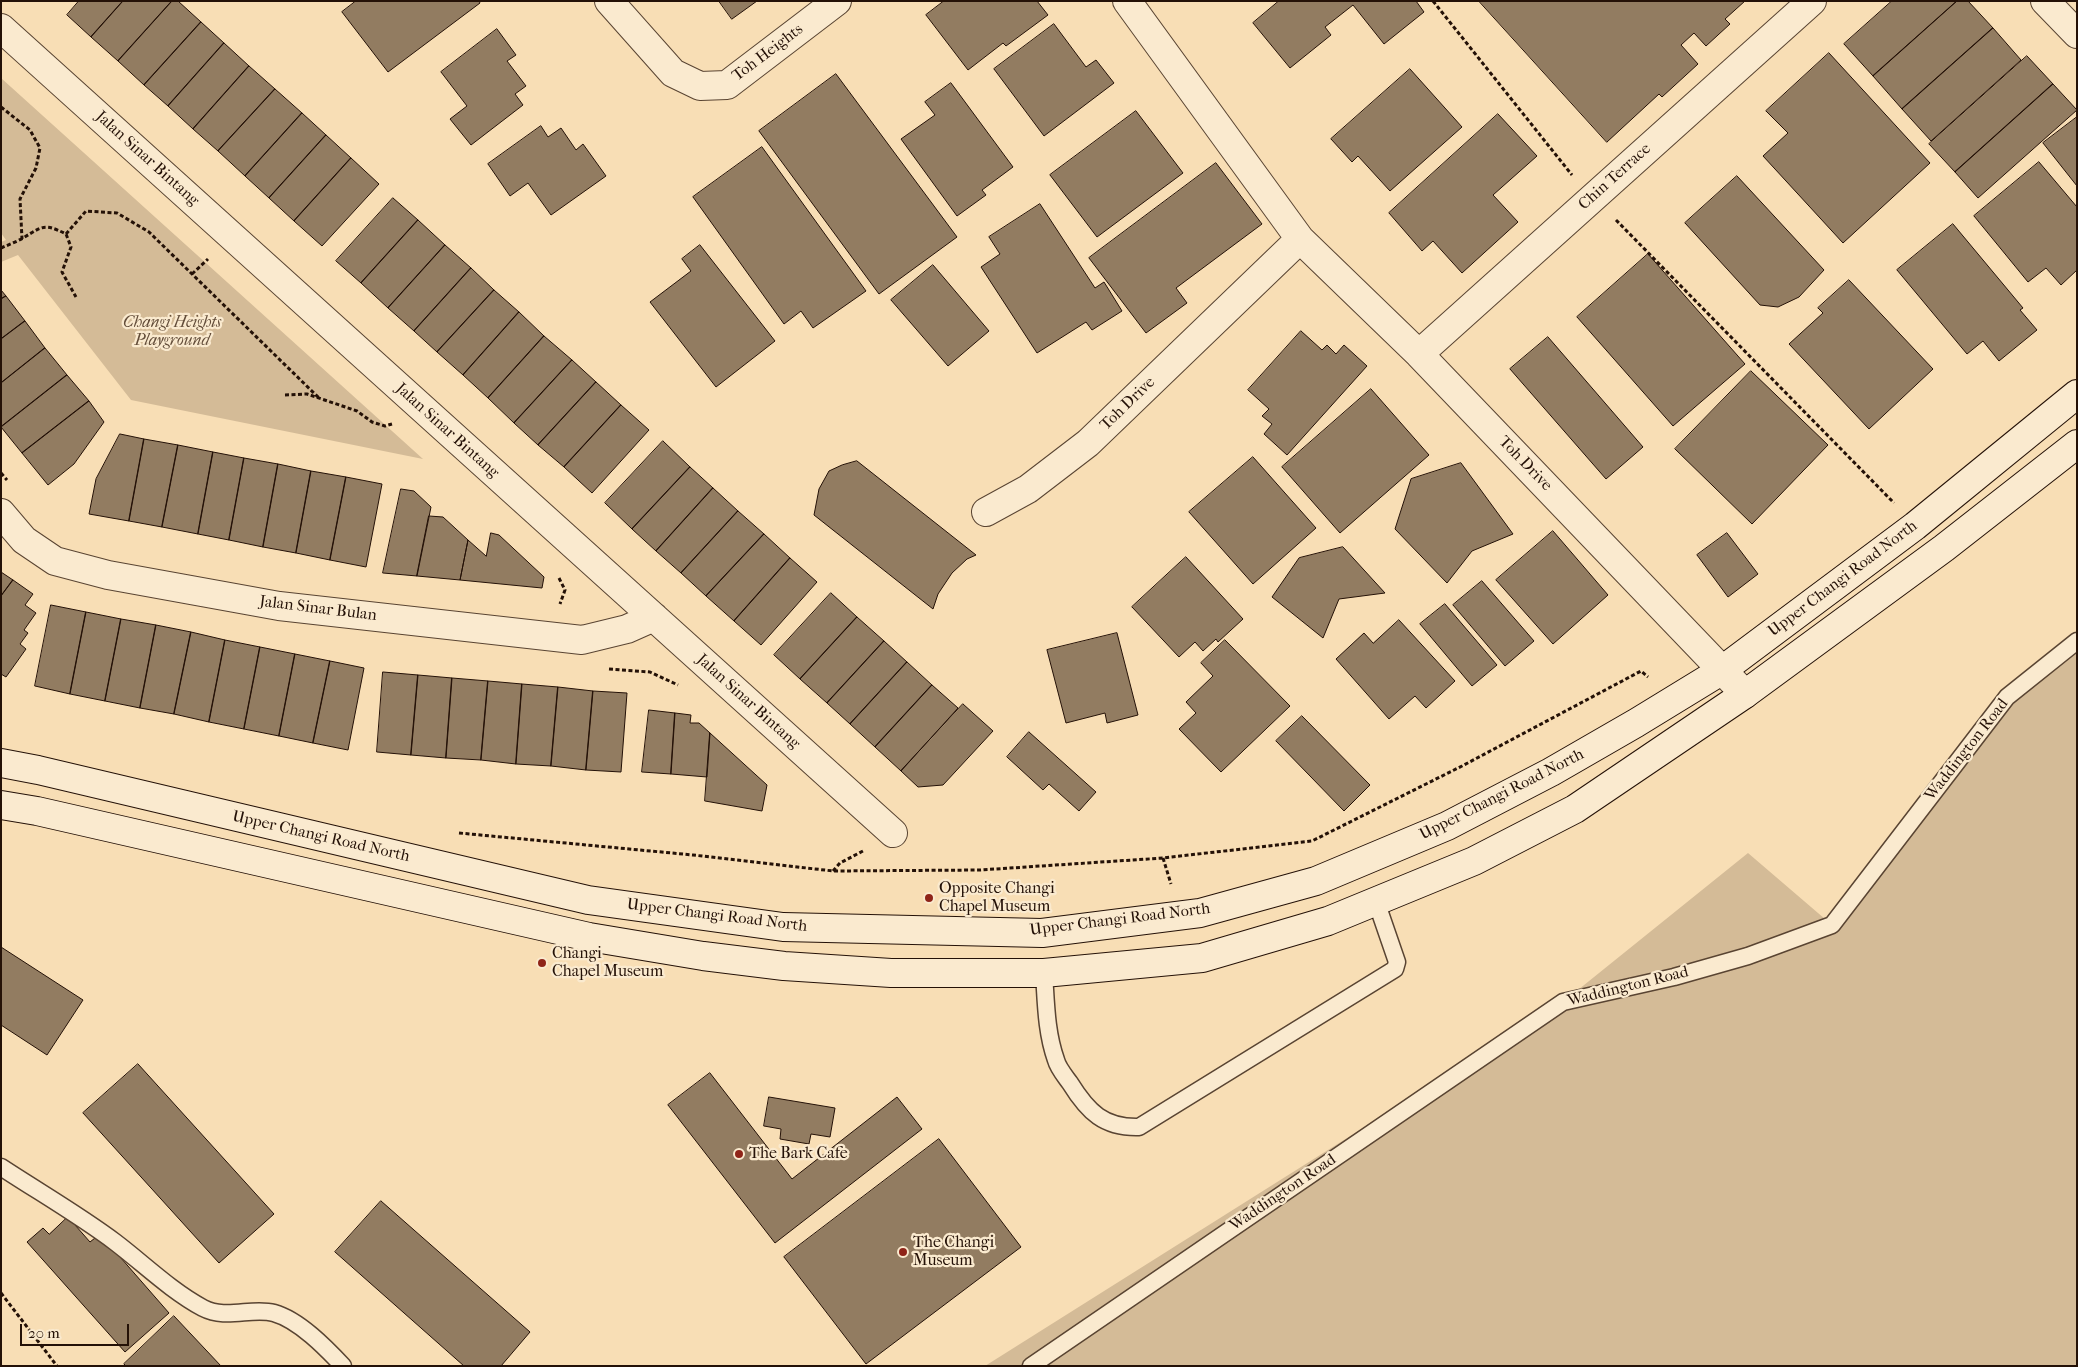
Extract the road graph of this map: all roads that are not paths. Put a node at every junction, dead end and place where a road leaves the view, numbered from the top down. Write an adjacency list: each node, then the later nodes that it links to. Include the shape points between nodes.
1 (609, 1): 2 (street, Toh Heights, via 673,73 700,86 727,85)
2 (836, 1)
3 (1127, 1): 8 (street, Toh Drive)
4 (1812, 1): 9 (street, Chin Terrace)
5 (2044, 1): 7 (street)
6 (1, 28): 14 (street, Jalan Sinar Bintang)
7 (2077, 34)
8 (1300, 239): 9 (street, Toh Drive); 12 (street, Toh Drive, via 1088,443 1028,489)
9 (1419, 354): 16 (street, Toh Drive)
10 (2077, 394): 16 (street, Upper Changi Road North, via 1915,526)
11 (2077, 444): 17 (street, via 1944,548)
12 (986, 512)
13 (1, 513): 14 (street, Jalan Sinar Bulan, via 24,540 55,561 108,575 279,606 582,640 627,629)
14 (654, 617): 20 (street, Jalan Sinar Bintang)
15 (2077, 641): 25 (lane, Waddington Road, via 2007,697 1832,925 1748,956 1674,977 1563,1002)
16 (1721, 671): 17 (street, Toh Drive); 18 (street, Upper Changi Road North, via 1551,772 1473,813 1316,881 1200,913 1042,933 783,926 588,900)
17 (1745, 694): 21 (street, via 1574,809 1474,861)
18 (1, 763)
19 (1, 804): 22 (street, via 589,937 703,956 784,966 891,973)
20 (893, 833)
21 (1376, 901): 22 (street, via 1328,921 1202,958); 22 (lane, via 1397,962 1395,969 1139,1127 1121,1128 1082,1104 1056,1062 1048,1026)
22 (1044, 973)
23 (1, 1167): 24 (lane, via 116,1242 171,1288 205,1309 236,1314 274,1313 300,1326)
24 (343, 1366)
25 (1031, 1366)

